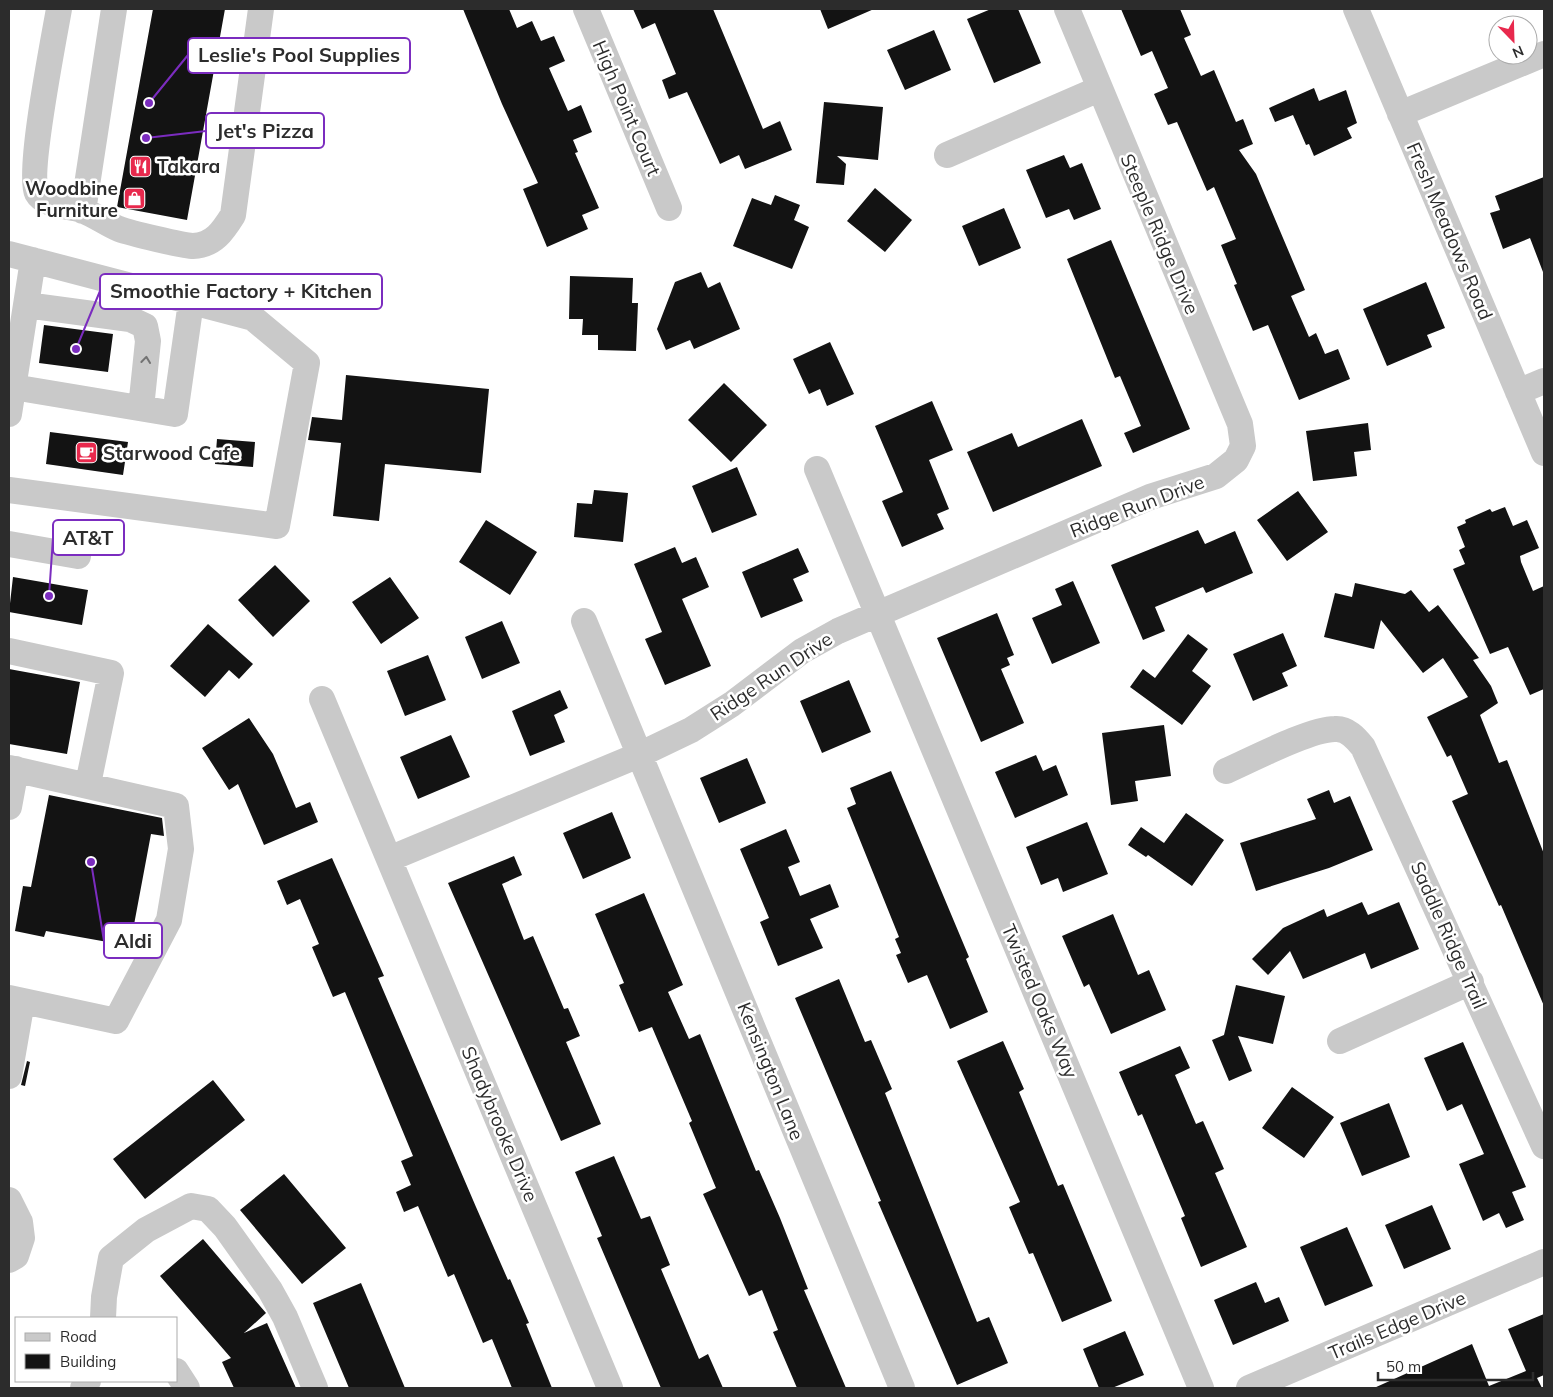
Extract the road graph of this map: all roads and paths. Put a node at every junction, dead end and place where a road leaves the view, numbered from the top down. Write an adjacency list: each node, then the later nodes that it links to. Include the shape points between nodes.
1 (59, 9): 12 (street, via 34,182 37,194 45,200)
2 (114, 9): 12 (street)
3 (261, 9): 12 (street, via 233,215 222,233 210,243 192,246 120,229)
4 (586, 9): 11 (street, High Point Court)
5 (1067, 9): 8 (street, Steeple Ridge Drive)
6 (1356, 9): 9 (street, Fresh Meadows Road)
7 (1544, 54): 9 (street)
8 (1099, 89): 10 (street); 22 (street, Steeple Ridge Drive, via 1240,424 1243,446)
9 (1400, 114): 18 (street, Fresh Meadows Road)
10 (947, 155)
11 (669, 208)
12 (83, 211)
13 (21, 257): 14 (street); 15 (street)
14 (191, 302): 19 (street, via 175,414); 24 (street, via 253,318 307,363 277,526)
15 (26, 305): 17 (street); 19 (street, one-way to 15, via 148,341 144,326 130,319)
16 (1544, 381): 18 (street)
17 (13, 388): 19 (street); 20 (street)
18 (1518, 392): 21 (street, Fresh Meadows Road)
19 (141, 408)
20 (9, 414)
21 (1544, 453)
22 (1236, 460): 27 (street, Ridge Run Drive, via 1216,476 1150,497)
23 (817, 469): 27 (street, Twisted Oaks Way)
24 (9, 490)
25 (9, 544): 26 (street)
26 (78, 556)
27 (878, 613): 31 (street, Ridge Run Drive, via 802,651 691,730); 51 (street, Twisted Oaks Way)
28 (584, 621): 31 (street, Kensington Lane)
29 (9, 651): 34 (street, via 111,673)
30 (322, 699): 36 (street, Shadybrooke Drive)
31 (639, 754): 36 (street, Ridge Run Drive); 50 (street, Kensington Lane)
32 (12, 769): 34 (street); 35 (street)
33 (1226, 770): 37 (street, Saddle Ridge Trail, via 1316,732 1336,728 1356,738)
34 (88, 784): 38 (street, via 176,806 181,849 169,920 116,1021)
35 (9, 807)
36 (389, 859): 49 (street, Shadybrooke Drive)
37 (1471, 982): 39 (street); 41 (street, Saddle Ridge Trail)
38 (15, 999): 40 (street)
39 (1340, 1041)
40 (9, 1076)
41 (1544, 1146)
42 (12, 1218): 43 (street, via 22,1238 16,1256)
43 (9, 1260)
44 (1544, 1262): 52 (street, Trails Edge Drive)
45 (103, 1317): 48 (street, via 112,1258 146,1230 191,1206 208,1209 225,1227 270,1290)
46 (178, 1374): 47 (street)
47 (187, 1388)
48 (315, 1388)
49 (610, 1388)
50 (902, 1388)
51 (1201, 1388)
52 (1249, 1388)

